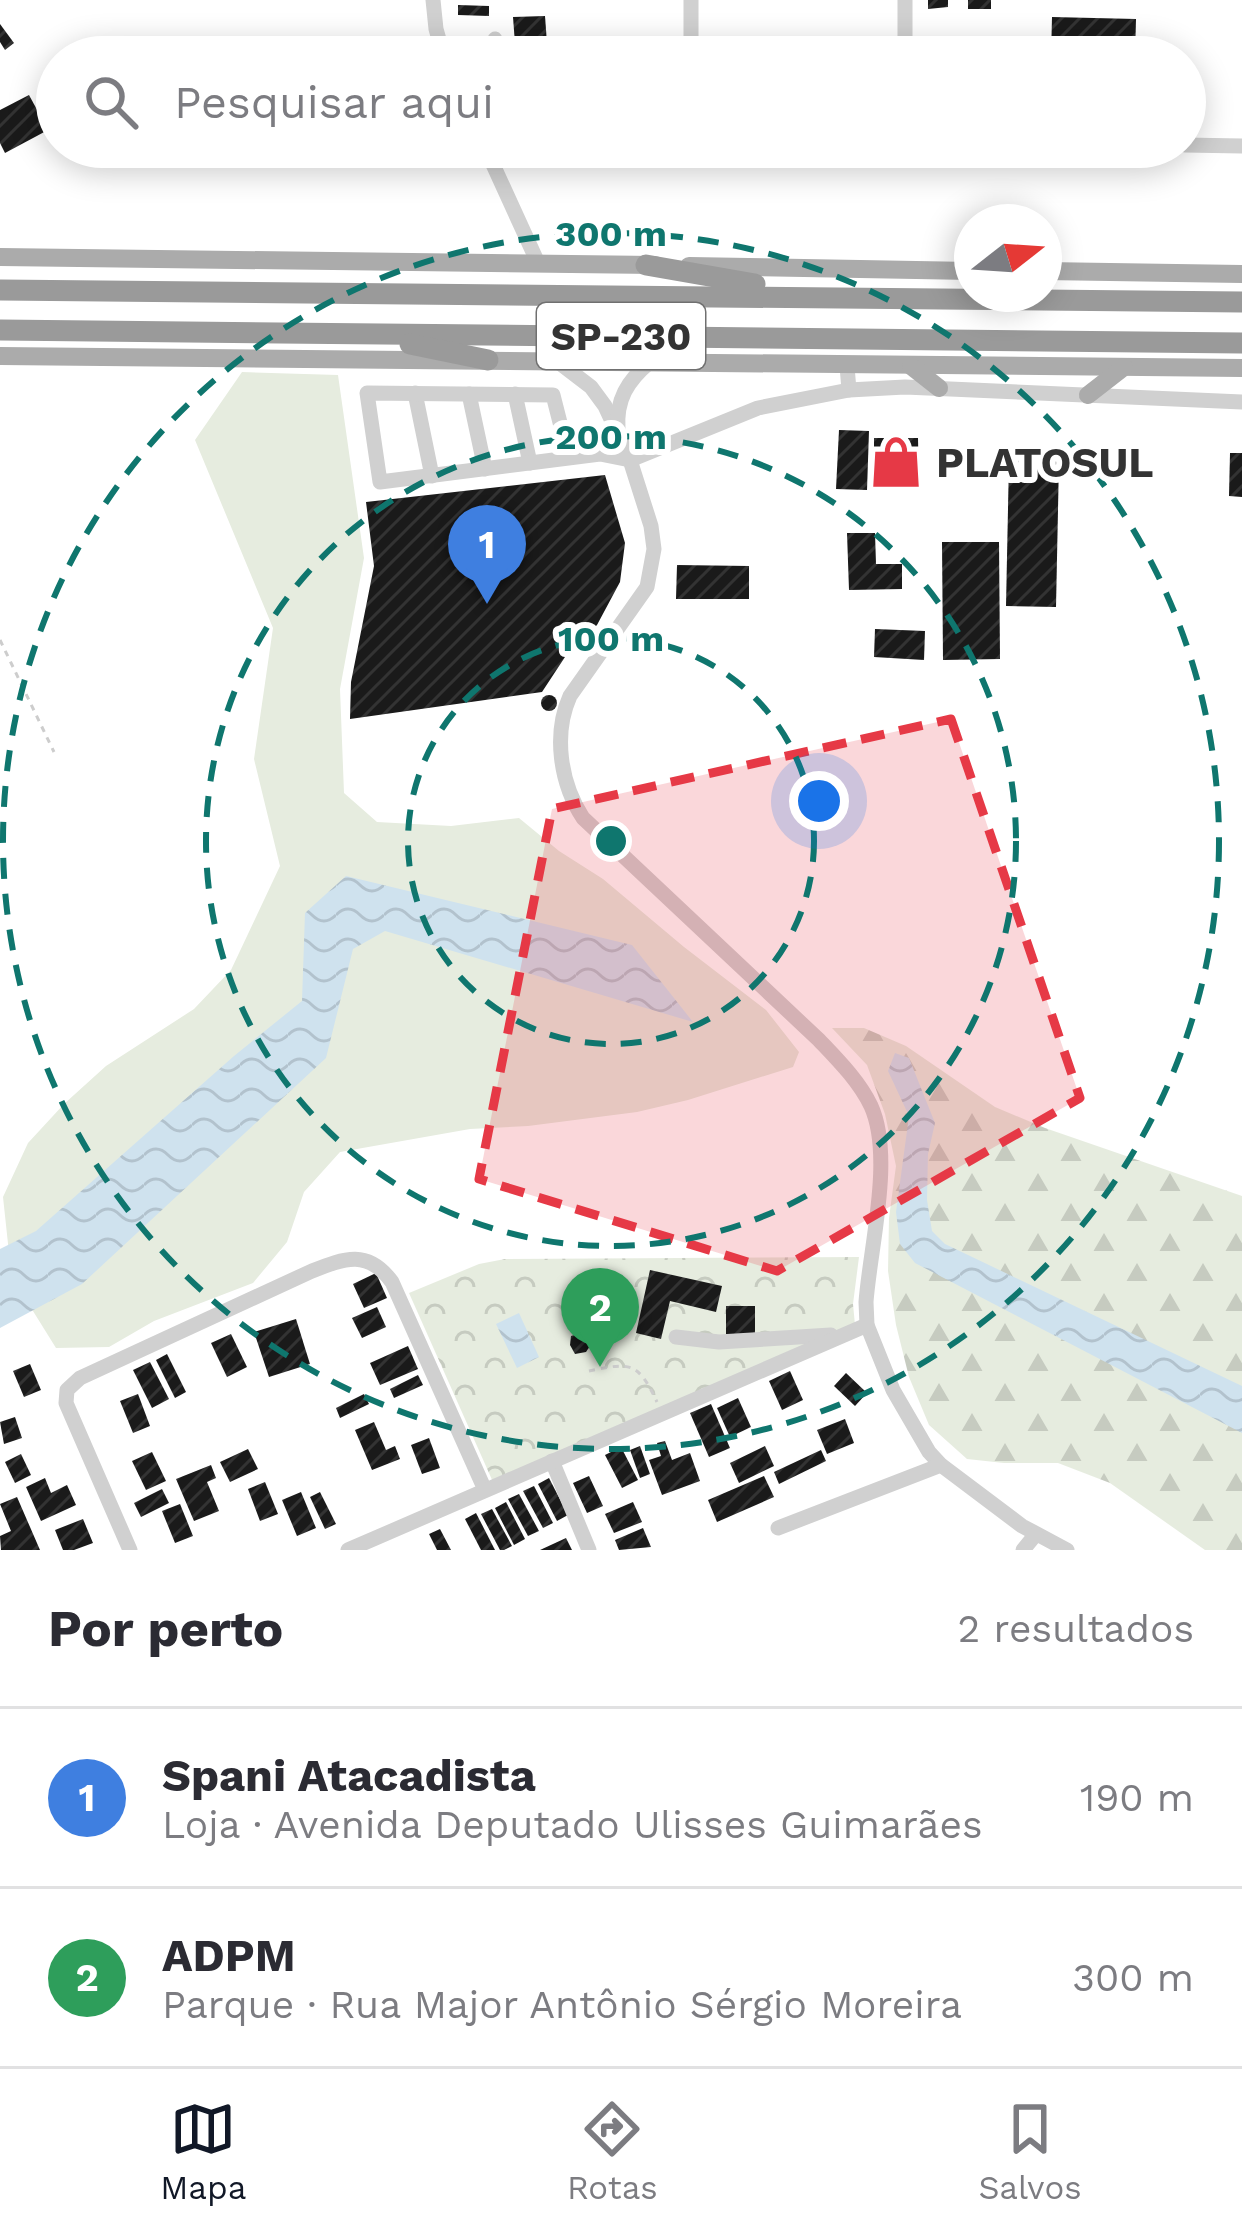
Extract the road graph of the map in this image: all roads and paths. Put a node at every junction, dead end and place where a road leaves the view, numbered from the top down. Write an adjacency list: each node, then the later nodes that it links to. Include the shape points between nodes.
1 (433, 0): 4 (street)
2 (692, 0): 5 (street)
3 (902, 1): 6 (street)
4 (438, 36)
5 (691, 36)
6 (904, 36)
7 (1206, 145): 8 (street)
8 (1242, 146)
9 (495, 168): 11 (street)
10 (0, 257): 11 (main road)
11 (538, 263): 12 (main road)
12 (646, 265): 13 (main road); 17 (highway)
13 (954, 271)
14 (1062, 272): 15 (main road)
15 (1242, 274)
16 (0, 290): 17 (highway, SP-230)
17 (869, 297): 18 (highway, SP-230)
18 (1242, 302)
19 (0, 330): 20 (highway, SP-230)
20 (326, 333): 21 (highway, SP-230); 23 (highway)
21 (1242, 343)
22 (0, 356): 23 (main road)
23 (488, 360): 24 (main road)
24 (556, 361): 25 (main road); 38 (street, via 591,387)
25 (650, 362): 26 (main road); 38 (street, via 619,402)
26 (847, 366): 27 (main road); 32 (street)
27 (911, 366): 28 (main road); 31 (main road)
28 (954, 366): 29 (main road); 31 (street)
29 (1124, 367): 30 (main road); 36 (main road)
30 (1242, 368)
31 (948, 389): 32 (street); 36 (street)
32 (849, 390): 41 (street, via 758,408)
33 (415, 393): 34 (street); 44 (street); 44 (street, via 367,393 380,482)
34 (470, 394): 35 (street); 43 (street)
35 (515, 394): 40 (street, via 553,394); 42 (street)
36 (1088, 395): 37 (street)
37 (1242, 402)
38 (618, 432): 39 (street); 41 (street)
39 (600, 454): 40 (street); 41 (street)
40 (569, 458): 42 (street)
41 (630, 460): 47 (street, via 651,526 652,569 565,707 560,739 568,788 583,818 819,1040 871,1107 881,1165)
42 (530, 463): 43 (street)
43 (485, 469): 44 (street)
44 (431, 476)
45 (0, 640): 46 (path)
46 (54, 752)
47 (867, 1324): 48 (street); 53 (street, via 903,1409)
48 (846, 1334): 49 (street, via 719,1342); 51 (street)
49 (676, 1336)
50 (589, 1370): 51 (path, via 633,1367)
51 (662, 1413): 52 (street)
52 (552, 1461): 54 (street); 59 (street)
53 (941, 1466): 55 (street); 56 (street)
54 (485, 1490): 57 (street, via 388,1275 361,1258 342,1261 67,1390); 58 (street)
55 (778, 1528)
56 (1036, 1534): 60 (street); 61 (street)
57 (130, 1550)
58 (348, 1550)
59 (589, 1550)
60 (1023, 1550)
61 (1067, 1550)

